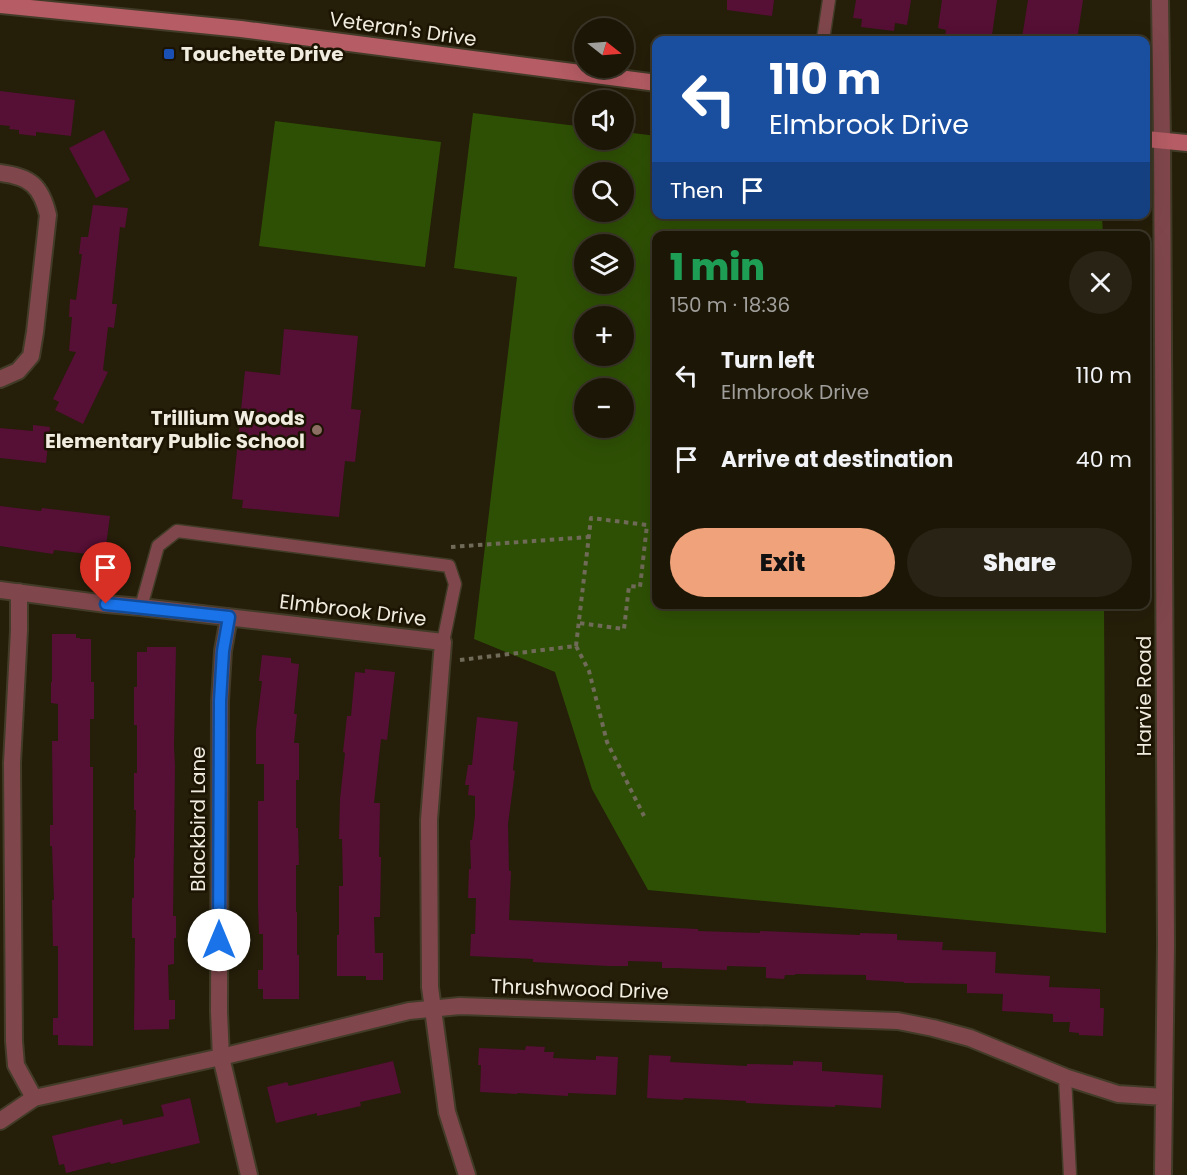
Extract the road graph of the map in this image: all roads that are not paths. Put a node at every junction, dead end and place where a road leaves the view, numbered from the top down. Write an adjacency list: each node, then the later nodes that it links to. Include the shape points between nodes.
1 (829, 0): 5 (lane)
2 (1160, 0): 7 (street, Harvie Road)
3 (0, 4): 4 (main road, Veteran's Drive)
4 (40, 4): 6 (main road, Veteran's Drive)
5 (824, 36)
6 (652, 82)
7 (1154, 140): 8 (main road); 19 (street, Harvie Road, via 1166,922)
8 (1187, 143)
9 (0, 173): 10 (street, via 37,187 48,215 31,356 18,371)
10 (0, 379)
11 (0, 590): 12 (street, Elmbrook Drive)
12 (19, 592): 13 (street, Elmbrook Drive); 20 (street, via 12,763 14,1033 16,1065)
13 (141, 607): 14 (street, Elmbrook Drive); 15 (lane, via 158,546 177,531 449,566 455,584)
14 (229, 617): 15 (street, Elmbrook Drive); 17 (street, Blackbird Lane, via 220,701)
15 (443, 642): 16 (street, Elmbrook Drive, via 429,820)
16 (433, 1008): 17 (street, Thrushwood Drive); 18 (street, Thrushwood Drive, via 898,1021 970,1038); 23 (street, Elmbrook Drive, via 447,1112)
17 (221, 1057): 20 (street, Thrushwood Drive); 22 (street, Blackbird Lane)
18 (1065, 1077): 19 (street, Thrushwood Drive, via 1118,1094); 24 (lane)
19 (1164, 1097): 25 (street, Harvie Road)
20 (34, 1098): 21 (street, Thrushwood Drive)
21 (0, 1121)
22 (249, 1175)
23 (467, 1175)
24 (1070, 1175)
25 (1163, 1175)

